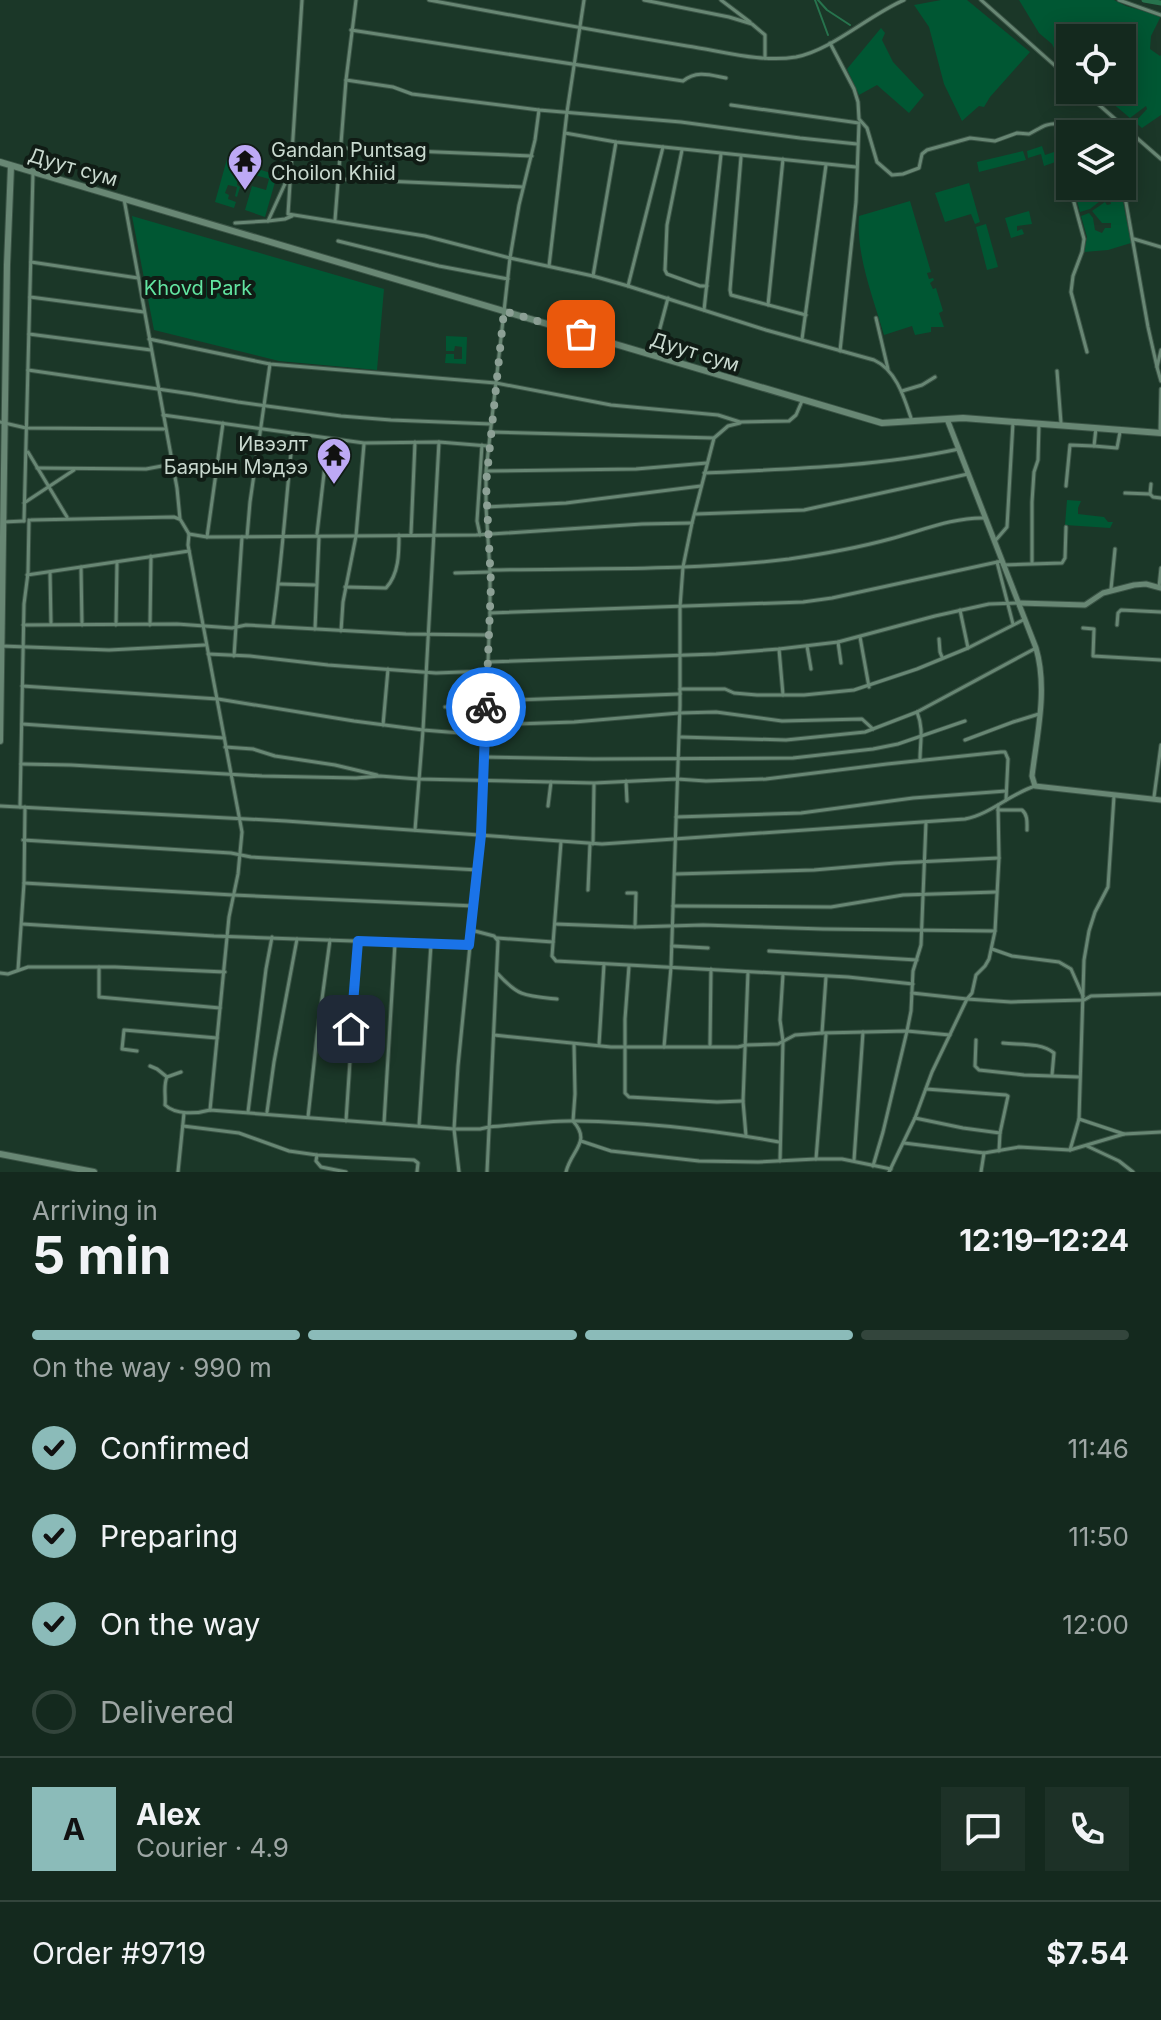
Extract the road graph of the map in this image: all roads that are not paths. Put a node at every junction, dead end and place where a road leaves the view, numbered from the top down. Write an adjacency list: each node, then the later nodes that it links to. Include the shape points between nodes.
1 (302, 0): 43 (street)
2 (356, 0): 13 (street)
3 (429, 0): 12 (street)
4 (584, 0): 12 (street)
5 (644, 0): 11 (street)
6 (721, 0): 11 (street)
7 (904, 0): 14 (street)
8 (981, 0): 17 (street)
9 (1119, 0): 10 (street)
10 (1161, 15)
11 (752, 24): 15 (street, via 765,35)
12 (580, 29): 15 (street); 16 (street)
13 (351, 30): 16 (street); 19 (street)
14 (830, 43): 15 (street, via 798,56); 25 (street, via 854,89)
15 (765, 58)
16 (575, 65): 18 (street, via 683,81 700,73); 23 (street)
17 (1056, 67)
18 (726, 78)
19 (346, 80): 22 (street); 32 (street)
20 (1098, 104): 24 (street)
21 (731, 105): 25 (street)
22 (539, 110): 23 (street); 36 (street)
23 (567, 112): 27 (street); 30 (street)
24 (1116, 120)
25 (859, 121): 26 (street, via 867,128 877,162 895,176 919,168 927,150 970,138 1029,134); 30 (street)
26 (1056, 124)
27 (565, 133): 29 (street); 60 (street)
28 (1136, 138): 38 (street)
29 (616, 142): 31 (street); 61 (street)
30 (857, 144): 42 (street)
31 (663, 147): 33 (street); 64 (street)
32 (341, 148): 36 (street); 45 (street)
33 (682, 149): 34 (street); 65 (street, via 667,225 665,270)
34 (721, 153): 35 (street); 65 (street)
35 (741, 155): 37 (street); 68 (street, via 730,290 731,295)
36 (532, 156): 46 (street)
37 (783, 159): 40 (street); 68 (street)
38 (1161, 159)
39 (0, 162): 41 (main road, Дуут сум)
40 (826, 165): 42 (street); 72 (street)
41 (11, 166): 44 (main road, Дуут сум); 97 (main road)
42 (857, 167): 79 (street)
43 (291, 171): 51 (street, via 288,214); 53 (street)
44 (33, 172): 47 (main road, Дуут сум); 59 (street)
45 (338, 179): 46 (street); 52 (street)
46 (523, 187): 58 (street)
47 (124, 199): 54 (main road, Дуут сум); 62 (street)
48 (1073, 200): 80 (street, via 1084,244 1071,292)
49 (1126, 200): 55 (street)
50 (238, 214): 54 (street)
51 (295, 215): 52 (street); 53 (street)
52 (335, 220): 58 (street)
53 (268, 221): 54 (street)
54 (234, 227): 70 (main road, Дуут сум)
55 (1134, 239): 57 (street); 83 (street)
56 (338, 241): 63 (street)
57 (1161, 247)
58 (510, 258): 60 (street); 63 (street)
59 (31, 262): 62 (street); 66 (street)
60 (549, 266): 61 (street)
61 (593, 276): 64 (street)
62 (138, 278): 71 (street)
63 (508, 279): 70 (street)
64 (628, 286): 67 (street)
65 (707, 286): 69 (street)
66 (30, 297): 71 (street); 74 (street)
67 (668, 298): 69 (street); 81 (street, via 656,343)
68 (768, 305): 72 (street)
69 (704, 310): 76 (street)
70 (504, 311): 81 (main road, Дуут сум); 89 (street)
71 (144, 312): 75 (street)
72 (806, 315): 76 (street)
73 (876, 318): 86 (street)
74 (29, 334): 77 (street); 84 (street)
75 (149, 339): 77 (street); 82 (street)
76 (802, 341): 79 (street)
77 (151, 350): 90 (street)
78 (1161, 350): 83 (street)
79 (840, 351): 86 (street, via 874,360)
80 (1087, 352)
81 (676, 363): 93 (main road, Дуут сум)
82 (270, 364): 89 (street); 94 (street)
83 (1157, 367): 88 (street)
84 (28, 370): 90 (street); 105 (street)
85 (1057, 371): 104 (street)
86 (889, 372): 92 (street)
87 (935, 377): 92 (street)
88 (1161, 381)
89 (496, 383): 98 (street); 102 (street)
90 (158, 389): 94 (street); 95 (street)
91 (1161, 389): 111 (street)
92 (901, 391): 99 (street)
93 (802, 401): 98 (street, via 789,421); 99 (main road, Дуут сум, via 882,423)
94 (263, 406): 102 (street); 108 (street)
95 (163, 415): 101 (street); 107 (street)
96 (947, 419): 99 (main road, Дуут сум); 100 (main road, Дуут сум); 122 (street)
97 (3, 422): 105 (street); 144 (main road)
98 (740, 422): 113 (street)
99 (912, 422)
100 (1013, 422): 103 (main road, Дуут сум); 158 (street, via 1007,527)
101 (223, 423): 108 (street); 156 (street)
102 (491, 424): 110 (street)
103 (1039, 424): 104 (main road, Дуут сум); 164 (street)
104 (1061, 426): 106 (main road, Дуут сум)
105 (26, 428): 107 (street); 121 (street)
106 (1096, 428): 109 (main road, Дуут сум); 120 (street)
107 (165, 429): 124 (street)
108 (260, 429): 112 (street); 157 (street)
109 (1120, 430): 111 (main road, Дуут сум); 120 (street, via 1117,448)
110 (490, 432): 113 (street); 119 (street)
111 (1160, 433)
112 (293, 434): 114 (street); 153 (street)
113 (714, 438): 123 (street)
114 (328, 439): 117 (street); 154 (street)
115 (415, 442): 116 (street); 117 (street); 150 (street)
116 (439, 442): 118 (street); 151 (street)
117 (364, 443): 155 (street)
118 (482, 445): 119 (street); 152 (street)
119 (488, 446): 127 (street)
120 (1094, 446): 132 (street, via 1070,445)
121 (26, 448): 125 (street); 137 (street)
122 (959, 449): 128 (street, via 854,465); 129 (street)
123 (707, 463): 127 (street); 128 (street)
124 (172, 466): 126 (street); 142 (street)
125 (37, 468): 126 (street); 133 (street)
126 (75, 469): 133 (street)
127 (486, 471): 138 (street)
128 (704, 473): 131 (street)
129 (968, 474): 139 (street, via 804,510); 140 (street)
130 (1151, 484): 135 (street)
131 (701, 486): 138 (street); 139 (street)
132 (1066, 486)
133 (48, 487): 137 (street); 141 (street)
134 (1125, 493): 135 (street)
135 (1150, 494): 136 (street)
136 (1161, 498)
137 (24, 503): 143 (street)
138 (486, 507): 148 (street)
139 (694, 514): 145 (street)
140 (985, 518): 158 (street); 166 (street, via 838,551)
141 (68, 519): 142 (street); 143 (street)
142 (180, 519): 147 (street)
143 (27, 520): 144 (street); 171 (street)
144 (3, 522): 205 (main road)
145 (692, 523): 148 (street); 166 (street)
146 (1066, 527): 164 (street, via 1062,563)
147 (189, 534): 156 (street); 160 (street)
148 (488, 534): 152 (street); 168 (street)
149 (399, 535): 150 (street); 155 (street); 174 (street, via 396,569 386,588)
150 (411, 535): 151 (street)
151 (433, 535): 152 (street); 197 (street)
152 (480, 535)
153 (282, 536): 154 (street); 157 (street); 172 (street)
154 (318, 536): 155 (street); 173 (street)
155 (356, 536): 174 (street)
156 (207, 537): 157 (street)
157 (244, 537): 193 (street)
158 (995, 541): 163 (street)
159 (1115, 549): 176 (street)
160 (189, 551): 161 (street); 190 (street)
161 (151, 556): 162 (street); 189 (street)
162 (117, 562): 165 (street); 188 (street)
163 (1001, 563): 164 (street); 177 (street); 178 (street); 179 (street, via 819,600)
164 (1032, 563)
165 (81, 567): 169 (street); 187 (street)
166 (683, 567): 168 (street); 179 (street)
167 (1161, 568): 175 (street)
168 (490, 571): 170 (street); 182 (street)
169 (50, 572): 171 (street); 186 (street)
170 (455, 573)
171 (27, 575): 185 (street)
172 (279, 584): 173 (street); 192 (street)
173 (317, 585): 195 (street)
174 (345, 587): 196 (street)
175 (1160, 587): 176 (street, via 1142,584)
176 (1111, 591): 177 (street, via 1085,605)
177 (1019, 603): 178 (street); 183 (street)
178 (1008, 604): 180 (street); 184 (street)
179 (680, 607): 182 (street); 210 (street)
180 (960, 610): 199 (street); 206 (street)
181 (1161, 612): 191 (street, via 1121,610)
182 (490, 613): 198 (street)
183 (1025, 619): 184 (street); 207 (street)
184 (1013, 624): 206 (street)
185 (23, 625): 186 (street); 203 (street)
186 (51, 625): 187 (street)
187 (82, 625): 188 (street)
188 (116, 625): 189 (street)
189 (150, 625): 190 (street)
190 (202, 625): 193 (street); 202 (street)
191 (1117, 625)
192 (273, 626): 193 (street); 195 (street)
193 (236, 627): 211 (street)
194 (1083, 628): 213 (street, via 1094,629 1093,656)
195 (315, 629): 196 (street)
196 (341, 631): 197 (street)
197 (427, 634): 198 (street); 219 (street)
198 (489, 635): 214 (street)
199 (860, 637): 201 (street); 221 (street)
200 (939, 639): 212 (street)
201 (838, 642): 204 (street); 215 (street)
202 (206, 645): 203 (street, via 109,650); 209 (street)
203 (23, 646): 205 (street); 220 (street)
204 (807, 646): 208 (street); 217 (street)
205 (1, 647): 241 (main road)
206 (968, 648): 212 (street)
207 (1036, 648): 227 (street); 229 (street, via 1042,677)
208 (779, 649): 210 (street); 223 (street)
209 (208, 654): 211 (street); 224 (street)
210 (681, 655): 214 (street); 222 (street)
211 (234, 656): 216 (street)
212 (942, 657): 221 (street)
213 (1161, 660)
214 (488, 662): 218 (street)
215 (841, 663)
216 (388, 669): 219 (street); 232 (street)
217 (811, 669)
218 (488, 671): 219 (street); 225 (street)
219 (425, 672): 235 (street)
220 (22, 686): 224 (street); 231 (street)
221 (869, 687): 223 (street)
222 (680, 691): 223 (street); 225 (street); 228 (street)
223 (783, 695)
224 (218, 699): 232 (street); 239 (street)
225 (486, 703): 226 (street); 233 (street)
226 (445, 707)
227 (917, 712): 234 (street); 236 (street)
228 (679, 713): 233 (street); 234 (street, via 782,721 862,719); 238 (street)
229 (1039, 714): 240 (street); 256 (street)
230 (965, 721): 236 (street)
231 (22, 724): 239 (street); 247 (street)
232 (383, 725): 235 (street)
233 (485, 725): 237 (street)
234 (873, 729): 238 (street, via 786,740)
235 (423, 730): 237 (street); 250 (street)
236 (922, 734): 245 (street, via 873,749 793,758); 246 (street)
237 (485, 735): 244 (street)
238 (679, 737): 245 (street)
239 (224, 738): 243 (street)
240 (965, 740)
241 (0, 741)
242 (1161, 745): 259 (street)
243 (225, 747): 248 (street); 249 (street)
244 (484, 757): 245 (street); 252 (street)
245 (678, 758): 251 (street)
246 (920, 760): 251 (street, via 766,779); 257 (street, via 1005,752)
247 (21, 764): 248 (street); 265 (street)
248 (230, 774): 249 (street); 268 (street)
249 (380, 776): 250 (street)
250 (418, 779): 252 (street); 270 (street)
251 (677, 779): 253 (street); 267 (street)
252 (484, 780): 254 (street); 272 (street)
253 (626, 781): 255 (street); 262 (street)
254 (551, 782): 255 (street); 264 (street)
255 (594, 783): 276 (street)
256 (1035, 786): 258 (street); 260 (street)
257 (1006, 791): 260 (street); 267 (street, via 801,813)
258 (1114, 795): 259 (street); 329 (street, via 1108,887 1089,931)
259 (1153, 799): 261 (street)
260 (1006, 800): 266 (street)
261 (1161, 800)
262 (627, 801)
263 (0, 806): 265 (street)
264 (548, 806)
265 (22, 807): 268 (street); 273 (street)
266 (998, 808): 269 (street, via 969,818); 271 (street, via 1026,813); 278 (street)
267 (675, 817): 274 (street)
268 (239, 819): 270 (street); 277 (street)
269 (926, 822): 274 (street); 279 (street)
270 (415, 830): 272 (street)
271 (1027, 830)
272 (481, 835): 275 (street); 280 (street)
273 (23, 840): 277 (street); 282 (street)
274 (675, 840): 276 (street); 281 (street)
275 (561, 842): 276 (street); 291 (street)
276 (591, 844): 283 (street)
277 (240, 855): 280 (street); 287 (street)
278 (999, 858): 279 (street); 284 (street)
279 (924, 861): 281 (street); 286 (street)
280 (478, 870): 288 (street)
281 (673, 874): 289 (street)
282 (24, 883): 287 (street); 290 (street)
283 (588, 890)
284 (997, 892): 286 (street); 296 (street)
285 (627, 893): 293 (street, via 636,893)
286 (923, 894): 289 (street, via 831,907); 294 (street)
287 (233, 895): 288 (street); 297 (street)
288 (474, 906): 295 (street)
289 (673, 906): 292 (street)
290 (22, 924): 297 (street); 317 (street)
291 (555, 924): 293 (street); 303 (street)
292 (673, 926): 293 (street); 294 (street); 307 (street)
293 (635, 927)
294 (922, 929): 296 (street); 311 (street)
295 (471, 930): 299 (street); 306 (street)
296 (995, 931): 309 (street)
297 (228, 936): 298 (street); 318 (street)
298 (272, 937): 300 (street); 355 (street)
299 (497, 938): 303 (street); 321 (street)
300 (297, 939): 301 (street); 357 (street)
301 (330, 940): 302 (street); 358 (street)
302 (358, 941): 304 (street); 361 (street)
303 (553, 942): 312 (street, via 556,961)
304 (395, 943): 305 (street); 363 (street)
305 (431, 944): 306 (street); 365 (street)
306 (469, 945): 367 (street)
307 (672, 946): 308 (street); 315 (street)
308 (708, 948)
309 (992, 949): 328 (street); 329 (street, via 1059,962 1071,969)
310 (769, 951): 311 (street)
311 (917, 960): 324 (street)
312 (604, 964): 313 (street); 342 (street)
313 (629, 966): 315 (street); 343 (street)
314 (99, 967): 317 (street); 318 (street); 330 (street, via 99,997)
315 (671, 967): 316 (street); 344 (street)
316 (711, 969): 319 (street); 345 (street)
317 (18, 970): 320 (street)
318 (225, 972): 330 (street)
319 (748, 972): 322 (street); 341 (street)
320 (0, 973)
321 (497, 973): 327 (street, via 526,996); 334 (street)
322 (783, 974): 323 (street); 338 (street)
323 (826, 976): 324 (street); 333 (street)
324 (913, 984): 325 (street)
325 (912, 993): 328 (street); 331 (street)
326 (1161, 994): 329 (street)
327 (557, 999)
328 (967, 999): 329 (street); 335 (street)
329 (1084, 1000): 351 (street)
330 (220, 1008): 336 (street)
331 (907, 1031): 332 (street); 335 (street); 384 (street)
332 (863, 1032): 333 (street); 383 (street)
333 (824, 1033): 338 (street); 381 (street)
334 (494, 1035): 340 (street); 366 (street)
335 (950, 1035): 352 (street)
336 (217, 1038): 346 (street, via 124,1030 122,1049); 354 (street)
337 (976, 1040): 349 (street, via 979,1070)
338 (783, 1041): 341 (street); 373 (street)
339 (1003, 1043): 349 (street, via 1051,1049)
340 (574, 1044): 342 (street); 362 (street)
341 (746, 1045): 345 (street); 353 (street)
342 (599, 1046): 343 (street)
343 (624, 1047): 344 (street); 353 (street, via 629,1097)
344 (664, 1047): 345 (street)
345 (710, 1047)
346 (137, 1051)
347 (150, 1066): 350 (street)
348 (181, 1072): 350 (street)
349 (1052, 1075): 351 (street)
350 (167, 1077): 356 (street, via 165,1105)
351 (1081, 1077): 360 (street)
352 (926, 1089): 359 (street); 369 (street, via 1008,1096)
353 (743, 1101): 371 (street)
354 (210, 1110): 355 (street); 356 (street)
355 (248, 1112): 357 (street)
356 (184, 1113): 364 (street)
357 (267, 1114): 358 (street)
358 (308, 1117): 361 (street)
359 (915, 1118): 369 (street); 374 (street)
360 (1079, 1119): 370 (street); 376 (street)
361 (346, 1121): 363 (street)
362 (573, 1121): 366 (street); 371 (street); 372 (street)
363 (384, 1123): 365 (street)
364 (183, 1126): 380 (street, via 239,1133); 387 (street)
365 (419, 1126): 367 (street)
366 (489, 1127): 367 (street); 391 (street)
367 (454, 1129): 390 (street)
368 (1161, 1132): 370 (street)
369 (1000, 1133): 377 (street)
370 (1124, 1134): 375 (street)
371 (746, 1136): 373 (street)
372 (581, 1141): 382 (street, via 611,1151 699,1161); 392 (street)
373 (779, 1142): 382 (street)
374 (904, 1143): 378 (street); 385 (street)
375 (1087, 1146): 376 (street); 394 (street)
376 (1070, 1150): 377 (street)
377 (999, 1151): 378 (street)
378 (984, 1153): 393 (street)
379 (0, 1154): 386 (main road)
380 (317, 1155): 388 (street, via 321,1167); 389 (street, via 414,1160)
381 (816, 1159): 382 (street); 383 (street)
382 (780, 1161)
383 (854, 1162): 384 (street)
384 (873, 1166): 385 (street)
385 (890, 1170)
386 (94, 1172)
387 (178, 1172)
388 (346, 1172)
389 (417, 1172)
390 (459, 1172)
391 (487, 1172)
392 (566, 1172)
393 (981, 1172)
394 (1133, 1172)

